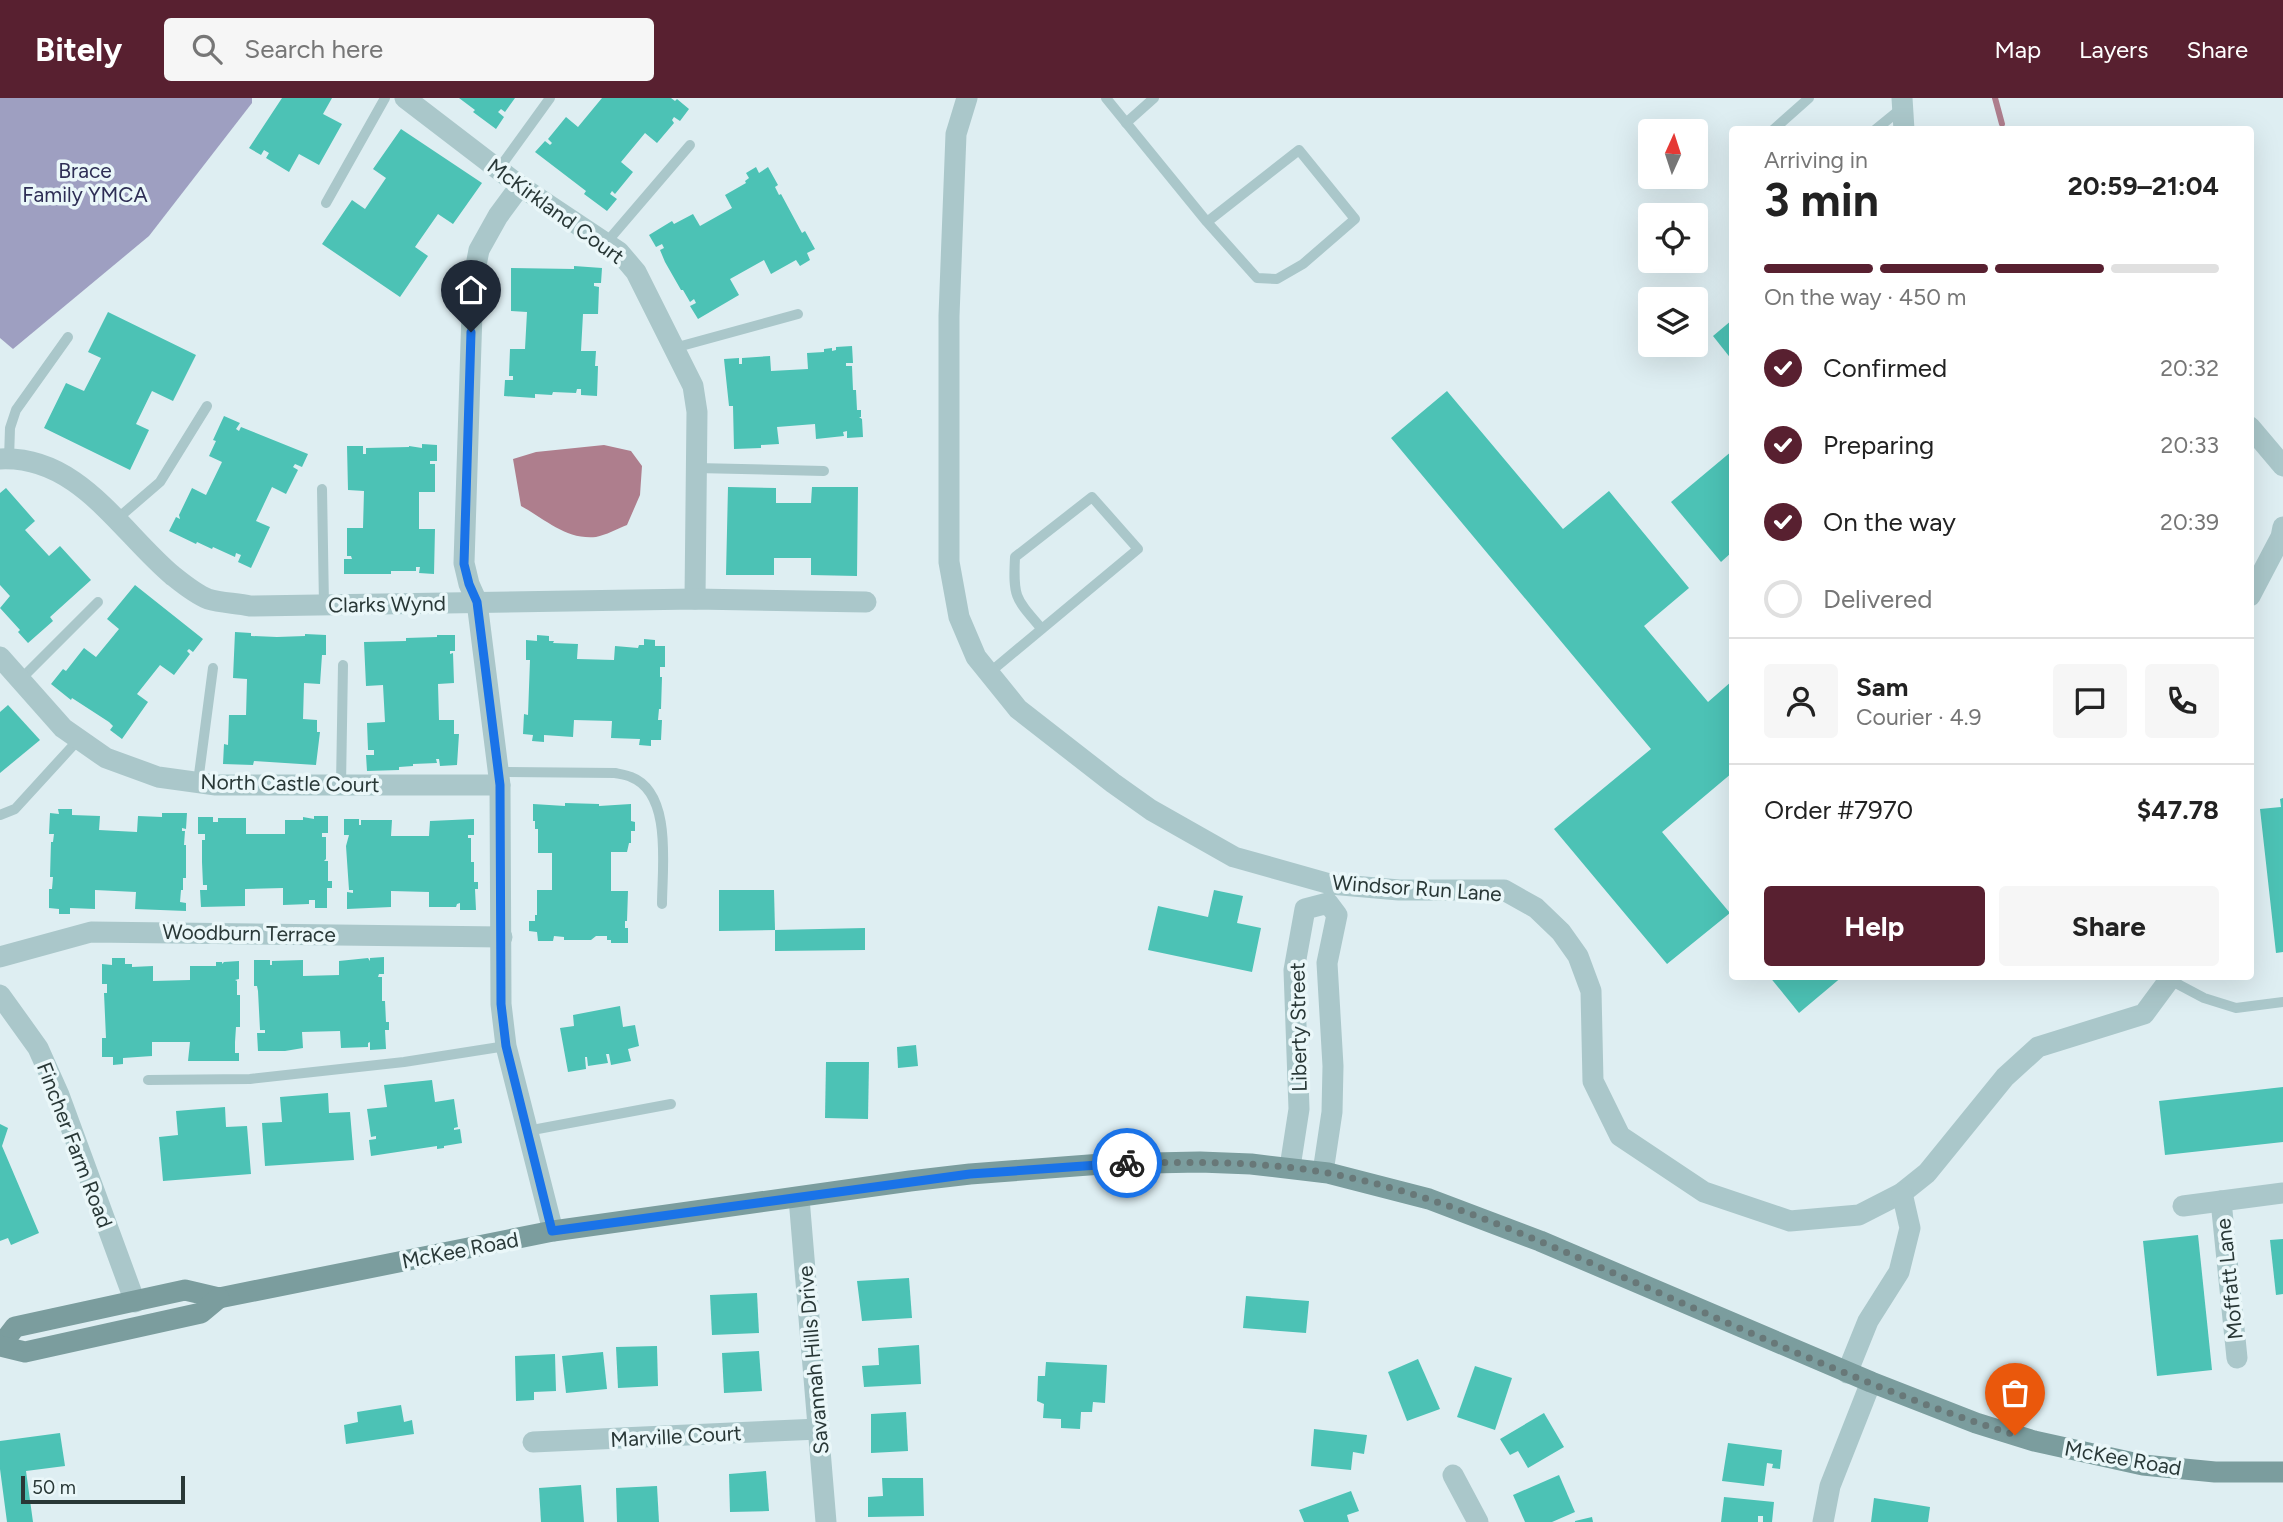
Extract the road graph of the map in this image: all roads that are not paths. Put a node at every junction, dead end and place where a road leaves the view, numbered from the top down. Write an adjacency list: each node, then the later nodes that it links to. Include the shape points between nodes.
1 (385, 98): 16 (lane)
2 (405, 98): 14 (street, McKirkland Court)
3 (550, 98): 14 (lane)
4 (967, 98): 41 (street, Windsor Run Lane, via 956,134 949,303 949,562 959,617 976,657)
5 (1106, 98): 9 (lane)
6 (1154, 98): 9 (lane)
7 (1808, 98): 10 (lane)
8 (1902, 103): 11 (lane); 12 (street)
9 (1126, 123): 17 (lane)
10 (1777, 126)
11 (1879, 126)
12 (1904, 126)
13 (690, 145): 18 (lane)
14 (498, 170): 15 (street, McKirkland Court)
15 (520, 186): 18 (street, McKirkland Court); 34 (street, via 479,250 473,281 464,564)
16 (326, 203)
17 (1207, 222): 17 (lane, via 1257,278 1278,279 1303,264 1355,219 1299,149)
18 (606, 243): 21 (street, McKirkland Court, via 636,272)
19 (798, 314): 21 (lane)
20 (68, 337): 24 (lane, via 16,411)
21 (674, 348): 26 (street, McKirkland Court, via 693,386)
22 (207, 406): 29 (lane, via 160,482)
23 (2254, 432): 25 (street)
24 (4, 459): 29 (street, Clarks Wynd, via 56,472 99,500)
25 (2283, 466)
26 (696, 468): 27 (lane); 32 (street, McKirkland Court)
27 (824, 471)
28 (322, 489): 36 (lane)
29 (117, 519): 36 (street, Clarks Wynd, via 160,565 207,598 250,606)
30 (2283, 527): 31 (street)
31 (2254, 588)
32 (695, 599): 34 (street, Clarks Wynd); 35 (street, Clarks Wynd)
33 (98, 602): 42 (lane)
34 (477, 602): 36 (street, Clarks Wynd); 44 (street)
35 (866, 602)
36 (324, 605)
37 (1041, 628): 37 (lane, via 1138,549 1092,497 1015,557 1013,589); 41 (lane)
38 (0, 657): 42 (street, North Castle Court)
39 (343, 665): 46 (lane)
40 (213, 668): 45 (lane)
41 (989, 673): 48 (street, Windsor Run Lane, via 1018,709 1151,810 1234,857)
42 (20, 680): 43 (street, North Castle Court, via 63,728)
43 (79, 739): 45 (street, North Castle Court, via 106,758 158,777); 47 (lane, via 15,809)
44 (499, 778): 46 (street, North Castle Court); 49 (lane, via 615,773 634,777 657,802 662,819); 50 (street)
45 (198, 782): 46 (street, North Castle Court)
46 (341, 785)
47 (0, 815)
48 (1329, 893): 56 (street, Liberty Street, via 1306,909 1294,970); 57 (street, Liberty Street, via 1337,915 1326,963); 64 (street, Windsor Run Lane, via 1504,890 1536,908 1578,956 1591,992 1592,1082 1620,1136 1704,1192 1790,1221 1859,1215)
49 (662, 904)
50 (502, 937): 51 (street, Woodburn Terrace, via 91,932); 58 (street)
51 (0, 957)
52 (2170, 980): 64 (street, Windsor Run Lane, via 2144,1014 2038,1047 2005,1077 1927,1173)
53 (2174, 980): 55 (lane, via 2204,999 2235,1008)
54 (0, 995): 71 (street, Fincher Farm Road, via 38,1048 59,1095)
55 (2283, 1002)
56 (1294, 1010): 57 (street); 62 (street, Liberty Street, via 1300,1109)
57 (1328, 1013): 63 (street, Liberty Street, via 1332,1112)
58 (506, 1046): 59 (lane, via 250,1079); 61 (street)
59 (148, 1080)
60 (671, 1104): 61 (lane)
61 (527, 1131): 69 (street)
62 (1290, 1167): 63 (street, McKee Road); 66 (street, McKee Road, via 1200,1162 1085,1165 970,1174)
63 (1323, 1172): 74 (street, McKee Road, via 1483,1218)
64 (1902, 1193): 74 (street, via 1910,1228 1899,1272 1868,1321)
65 (2283, 1193): 67 (street)
66 (799, 1198): 69 (street, McKee Road); 76 (street, Savannah Hills Drive)
67 (2221, 1200): 68 (street); 73 (street, Moffatt Lane)
68 (2183, 1206)
69 (552, 1231): 70 (street, McKee Road)
70 (219, 1298): 71 (street, McKee Road, via 185,1290); 72 (street, McKee Road, via 201,1313 25,1352)
71 (135, 1302): 72 (street, McKee Road, via 15,1326)
72 (0, 1345)
73 (2237, 1358)
74 (1847, 1373): 75 (street, McKee Road)
75 (1871, 1382): 78 (street, McKee Road, via 1976,1423 2092,1456 2175,1469); 82 (street, via 1830,1486)
76 (819, 1429): 77 (street, Marville Court); 80 (street, Savannah Hills Drive)
77 (533, 1442)
78 (2283, 1472)
79 (1453, 1475): 81 (street)
80 (826, 1522)
81 (1478, 1522)
82 (1823, 1522)

